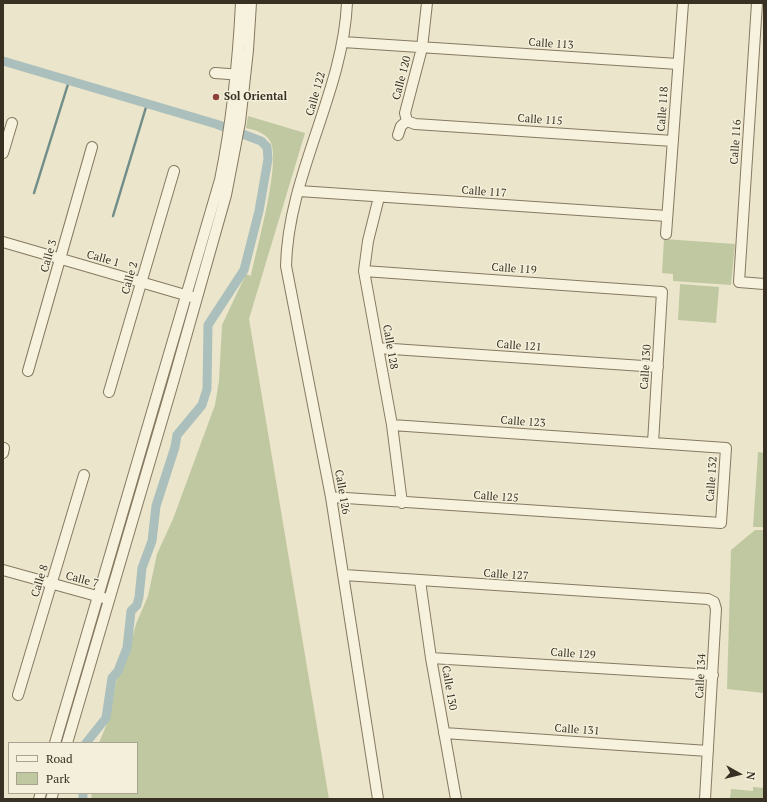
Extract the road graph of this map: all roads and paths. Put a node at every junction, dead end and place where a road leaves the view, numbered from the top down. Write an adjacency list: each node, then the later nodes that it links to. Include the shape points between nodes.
1 (240, 3): 11 (street)
2 (251, 3): 11 (street)
3 (347, 3): 7 (street, Calle 122)
4 (427, 3): 8 (street, Calle 120)
5 (683, 3): 9 (street, Calle 118)
6 (757, 3): 27 (street, Calle 116, via 739,282)
7 (343, 42): 8 (street, Calle 113); 19 (street, Calle 122)
8 (422, 48): 9 (street, Calle 113); 12 (street, Calle 120, via 405,113)
9 (678, 64): 15 (street, Calle 118)
10 (214, 73): 11 (street)
11 (241, 74): 29 (street, via 226,195)
12 (407, 121): 14 (street, Calle 120, via 401,126); 15 (street, Calle 115, via 415,124)
13 (12, 123): 17 (street)
14 (398, 135)
15 (673, 140): 21 (street, Calle 118)
16 (92, 147): 24 (street, Calle 3)
17 (3, 154)
18 (174, 171): 26 (street, Calle 2)
19 (299, 191): 20 (street, Calle 117); 37 (street, Calle 126, via 286,246 286,266)
20 (379, 197): 21 (street, Calle 117); 25 (street, Calle 128)
21 (667, 216): 22 (street)
22 (666, 234)
23 (3, 242): 24 (street, Calle 1)
24 (60, 259): 26 (street, Calle 1); 32 (street, Calle 3)
25 (364, 270): 28 (street, Calle 119); 30 (street, Calle 128)
26 (141, 282): 29 (street, Calle 1); 33 (street, Calle 2)
27 (764, 284)
28 (662, 292): 31 (street, Calle 130)
29 (192, 297): 45 (street)
30 (378, 348): 31 (street, Calle 121); 34 (street, Calle 128)
31 (658, 367): 35 (street, Calle 130)
32 (28, 371)
33 (109, 392)
34 (392, 425): 35 (street, Calle 123); 38 (street, Calle 128)
35 (653, 443): 39 (street, Calle 132, via 726,448 721,523)
36 (84, 475): 43 (street, Calle 8)
37 (331, 497): 38 (street, Calle 125); 41 (street, Calle 126)
38 (402, 503): 39 (street, Calle 125)
39 (660, 519)
40 (3, 570): 43 (street, Calle 7)
41 (344, 575): 42 (street, Calle 127); 53 (street, Calle 126)
42 (420, 581): 44 (street, Calle 127); 46 (street, Calle 130)
43 (51, 584): 45 (street, Calle 7); 48 (street, Calle 8)
44 (667, 597): 47 (street, Calle 134, via 708,599 714,602 716,609)
45 (104, 598): 50 (street); 51 (street)
46 (431, 658): 47 (street, Calle 129); 49 (street, Calle 130)
47 (713, 675): 52 (street, Calle 134)
48 (18, 695)
49 (444, 733): 52 (street, Calle 131); 54 (street, Calle 130)
50 (55, 742)
51 (67, 742)
52 (708, 751): 55 (street, Calle 134)
53 (378, 799)
54 (456, 799)
55 (705, 799)

